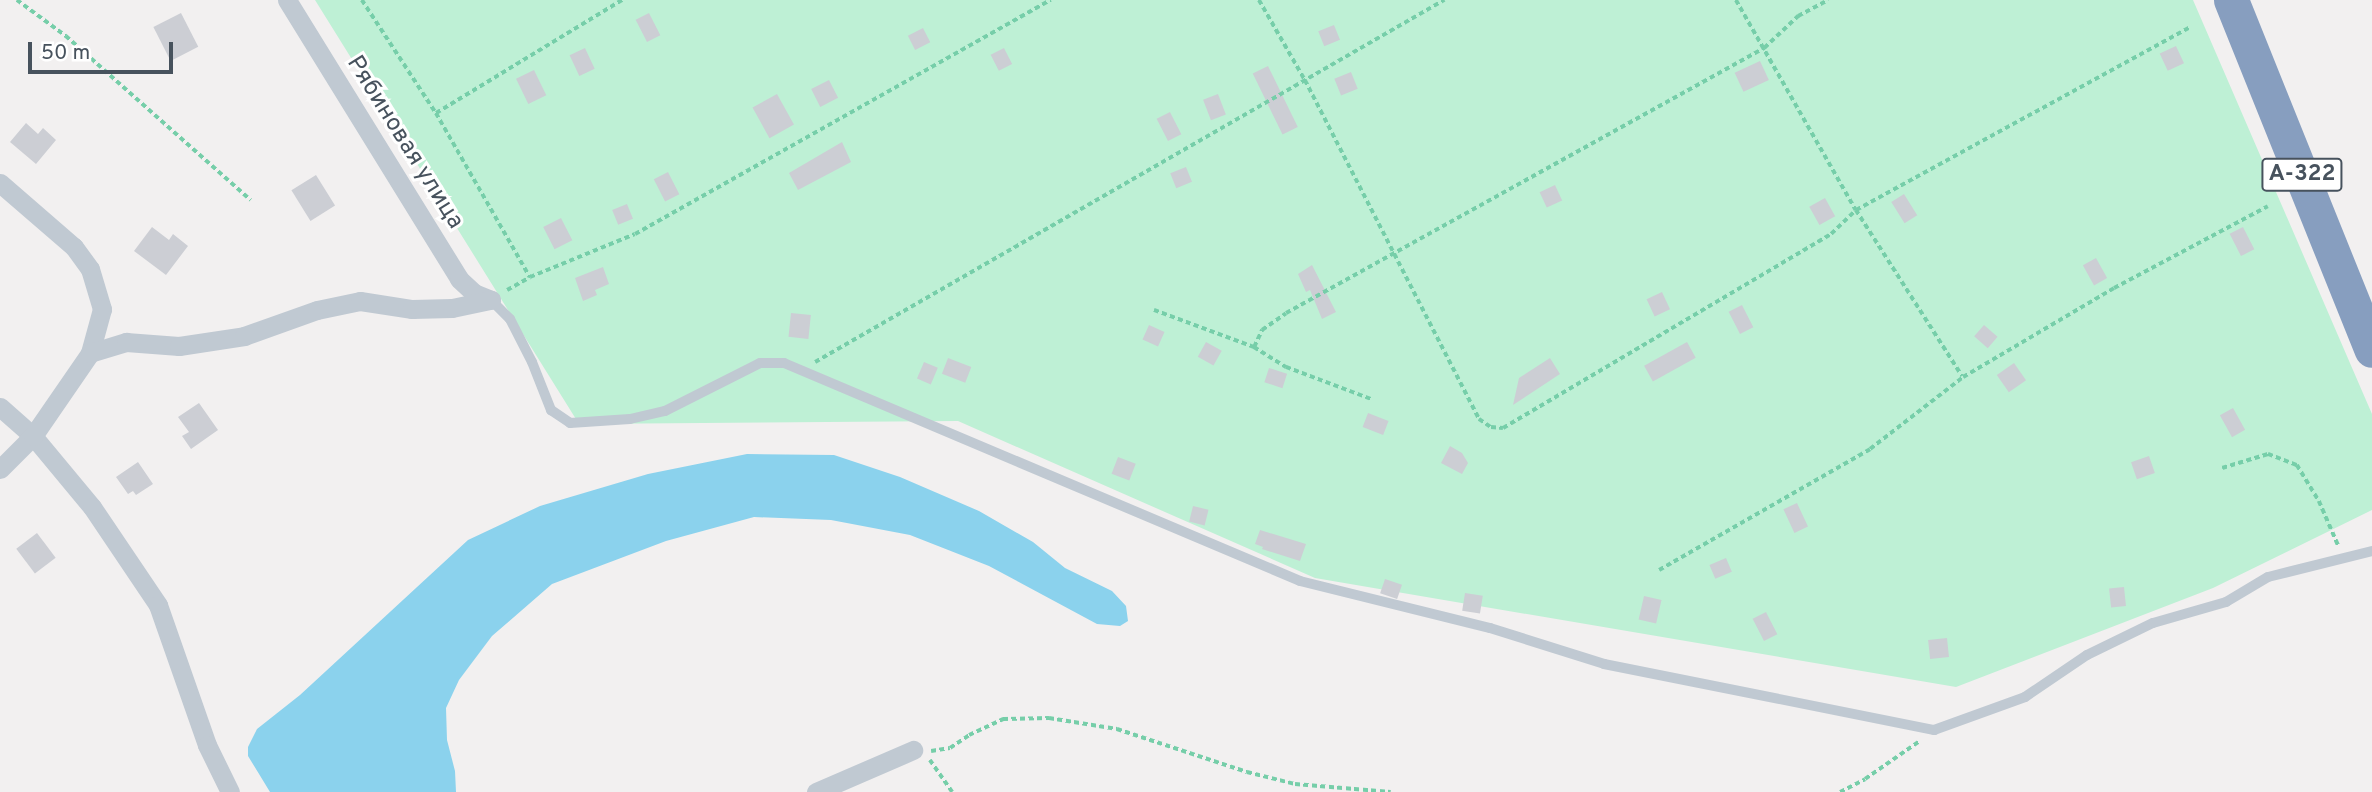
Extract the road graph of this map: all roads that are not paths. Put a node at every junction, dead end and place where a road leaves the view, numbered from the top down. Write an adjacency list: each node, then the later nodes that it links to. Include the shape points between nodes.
1 (287, 0): 4 (street, Рябиновая улица, via 459,279)
2 (2231, 0): 5 (highway, А-322)
3 (0, 183): 6 (street, via 74,247 90,269 102,309)
4 (491, 300): 6 (street, via 452,308 411,309 360,301 317,310 244,336 179,346 127,342); 10 (lane, via 510,319 551,410 570,423 630,419 665,411 760,363 784,363 1300,581 1490,628 1604,664 1934,730 2025,697 2088,655 2154,623 2226,602 2299,567)
5 (2372, 350)
6 (90, 353): 8 (street)
7 (0, 407): 8 (street)
8 (33, 436): 9 (street); 12 (street, via 92,507 158,605 208,745)
9 (0, 469)
10 (2372, 551)
11 (913, 750): 13 (street)
12 (230, 792)
13 (816, 792)

